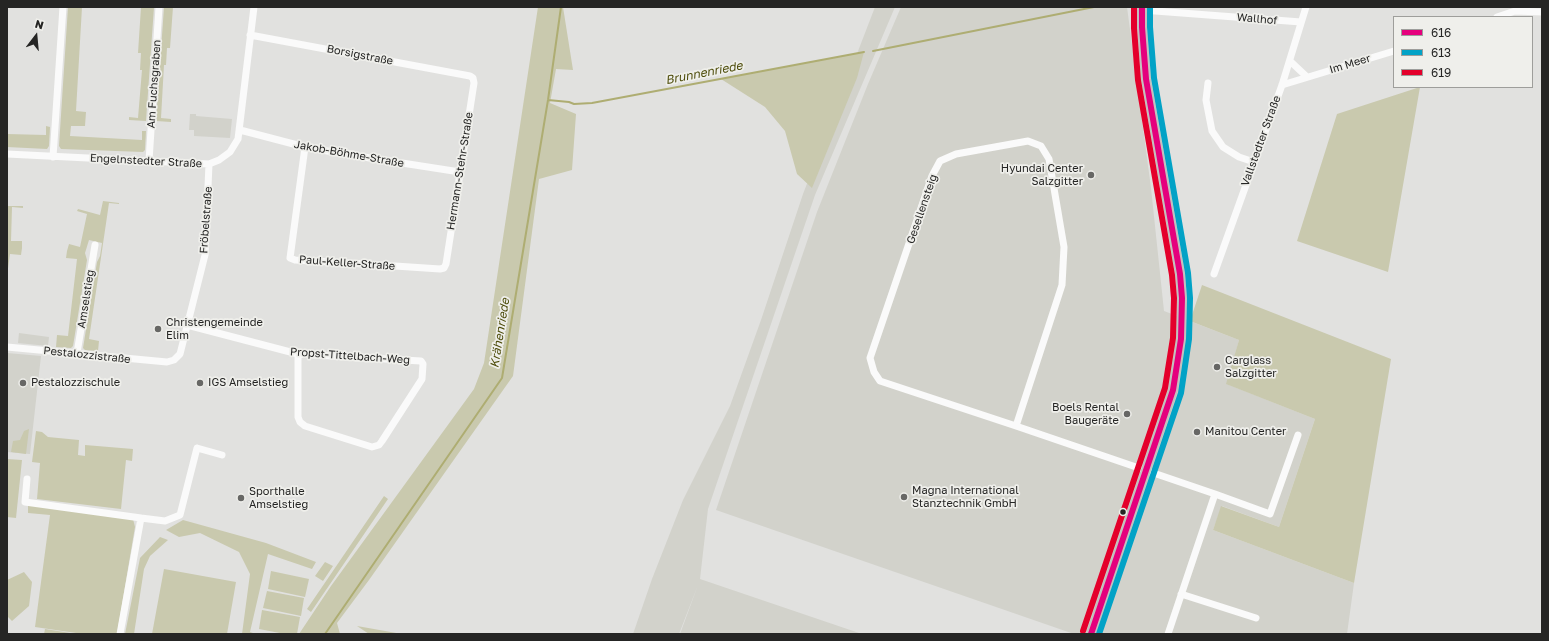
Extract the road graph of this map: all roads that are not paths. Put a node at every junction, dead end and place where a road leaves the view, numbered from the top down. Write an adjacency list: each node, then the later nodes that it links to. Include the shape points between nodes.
1 (63, 7): 20 (street)
2 (159, 7): 21 (street, Am Fuchsgraben)
3 (254, 7): 10 (street, Engelnstedter Straße)
4 (1306, 7): 9 (street, Vallstedter Straße)
5 (1142, 9): 6 (street, Wallhof); 36 (main road, via 1146,79 1173,230 1182,298 1181,339 1173,390)
6 (1204, 11): 9 (street, Wallhof)
7 (1542, 12): 8 (street, via 1515,11)
8 (1500, 16)
9 (1301, 22): 12 (street, Vallstedter Straße)
10 (250, 35): 13 (street, Borsigstraße); 17 (street, Engelnstedter Straße)
11 (1393, 51): 14 (street, Im Meer)
12 (1290, 61): 14 (street); 16 (street, Vallstedter Straße)
13 (470, 76): 24 (street, Hermann-Stehr-Straße, via 474,83)
14 (1307, 77): 16 (street, Im Meer)
15 (1208, 83): 22 (street, via 1206,100 1212,131 1223,147 1239,157)
16 (1282, 85): 22 (street, Vallstedter Straße)
17 (240, 130): 18 (street, Jakob-Böhme-Straße); 23 (street, Engelnstedter Straße, via 230,152)
18 (306, 147): 24 (street, Jakob-Böhme-Straße); 26 (street, Paul-Keller-Straße, via 290,258)
19 (7, 154): 20 (street, Engelnstedter Straße)
20 (53, 157): 21 (street, Engelnstedter Straße)
21 (149, 161): 23 (street, Engelnstedter Straße)
22 (1254, 162): 27 (street, Vallstedter Straße)
23 (209, 164): 28 (street, Fröbelstraße, via 205,255)
24 (460, 172): 26 (street, Hermann-Stehr-Straße)
25 (95, 245): 30 (street, Amselstieg)
26 (444, 268)
27 (1214, 274)
28 (187, 325): 31 (street, Propst-Tittelbach-Weg); 32 (street, Fröbelstraße, via 180,354)
29 (7, 347): 30 (street, Pestalozzistraße)
30 (77, 354): 32 (street, Pestalozzistraße)
31 (298, 354): 31 (street, Propst-Tittelbach-Weg, via 421,361 422,379 379,445 372,447 305,426 300,422)
32 (167, 362)
33 (1016, 426): 33 (street, Gesellensteig, via 880,381 870,358 932,176 940,161 956,154 1028,141 1041,146 1049,159 1064,247 1062,285); 36 (street, Gesellensteig)
34 (1298, 435): 38 (street, Gesellensteig, via 1270,514)
35 (222, 454): 39 (street, via 197,448 180,515 165,521)
36 (1145, 470): 38 (street, Gesellensteig); 43 (main road)
37 (27, 479): 39 (street, via 25,502)
38 (1215, 494): 40 (street)
39 (141, 518): 42 (street)
40 (1181, 594): 41 (street); 44 (street)
41 (1256, 618)
42 (120, 634)
43 (1091, 634)
44 (1168, 634)

